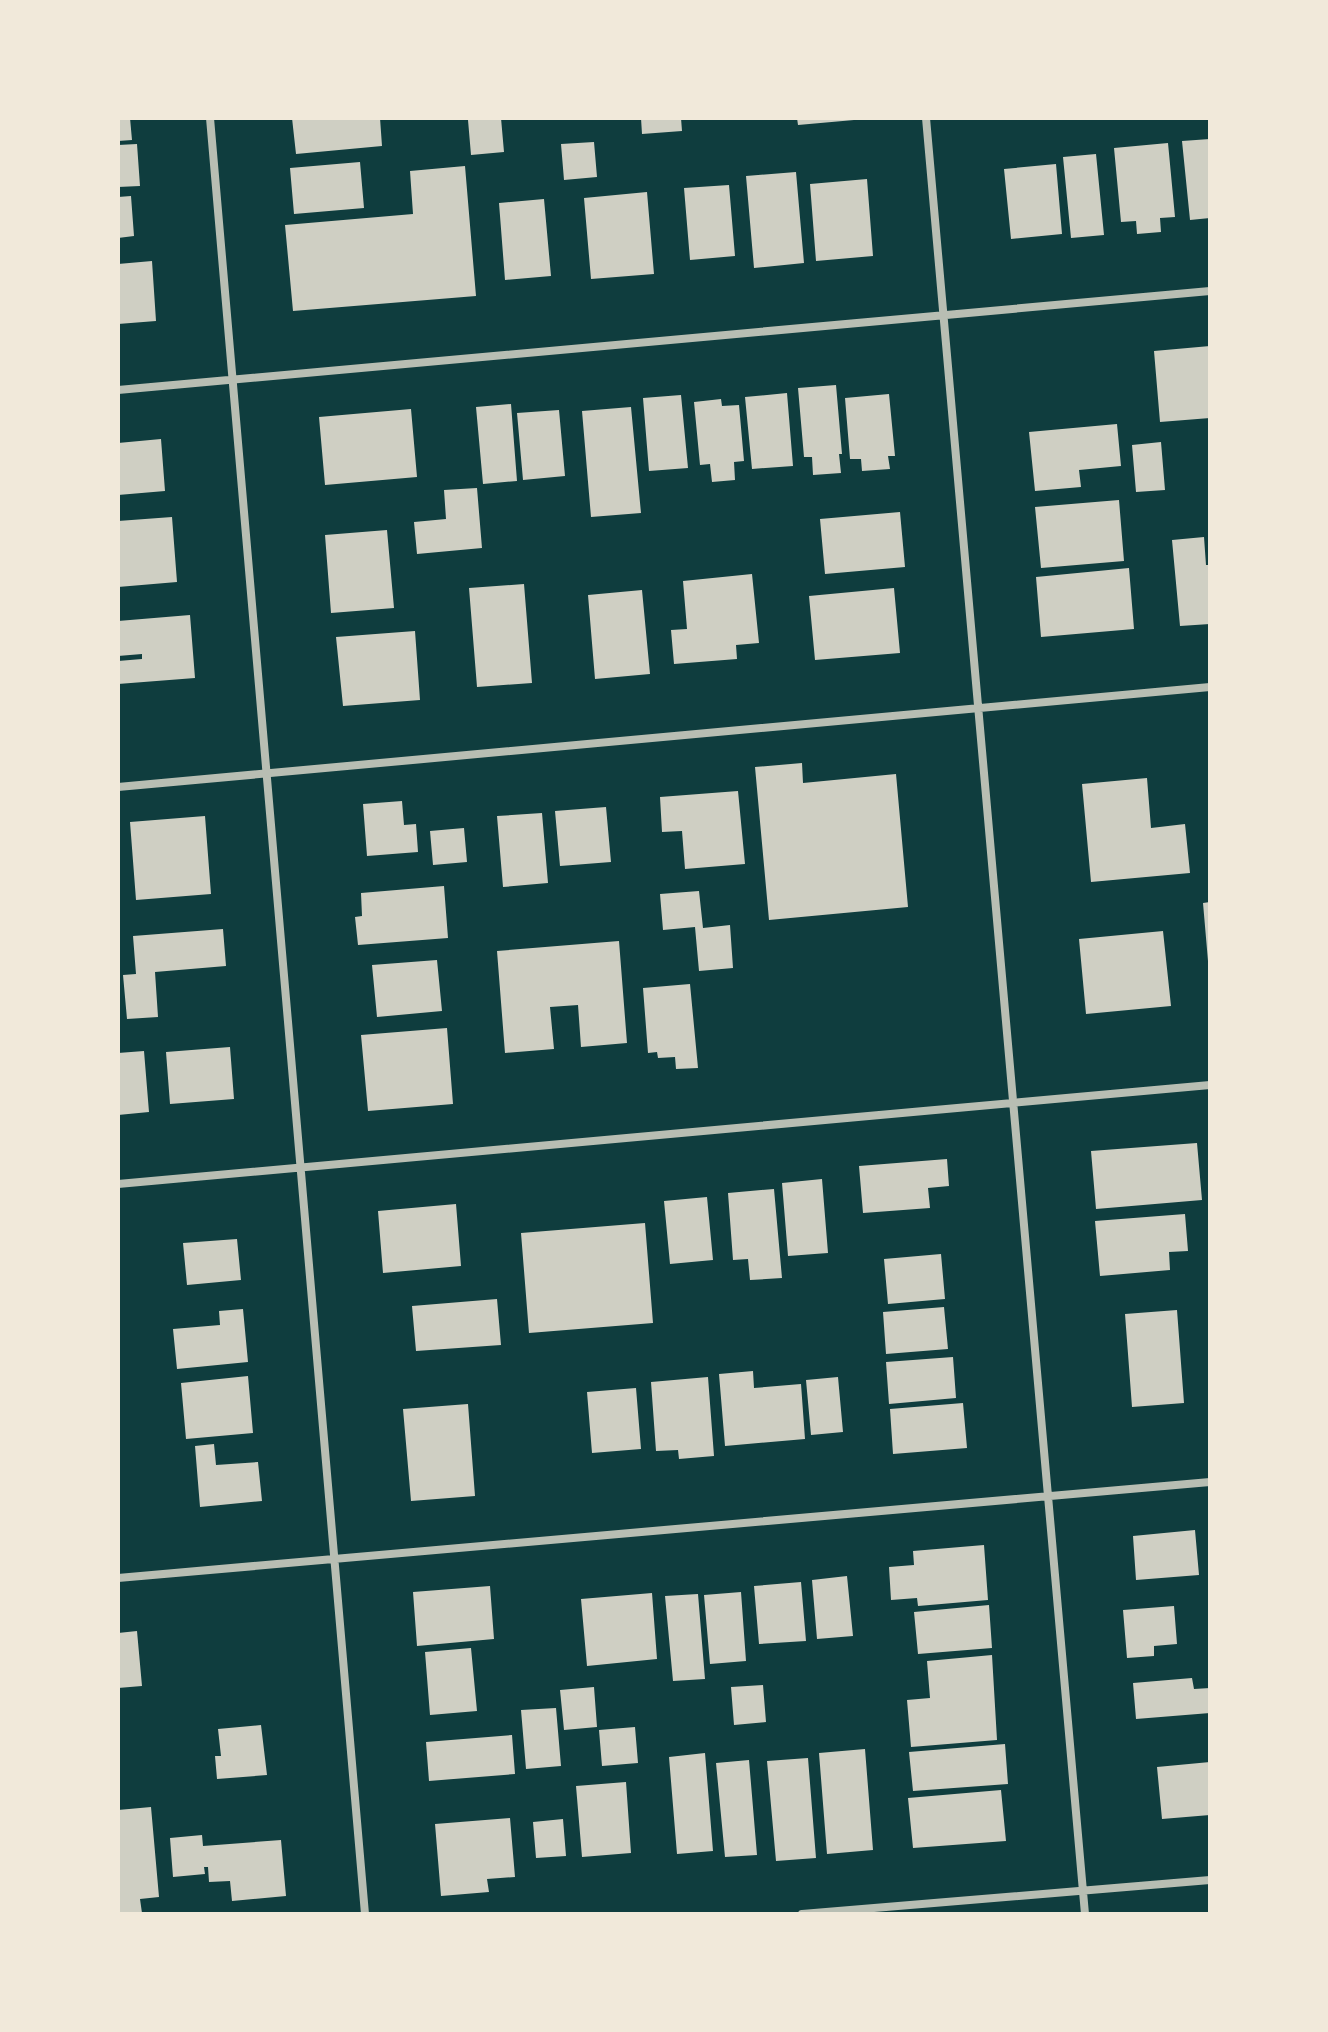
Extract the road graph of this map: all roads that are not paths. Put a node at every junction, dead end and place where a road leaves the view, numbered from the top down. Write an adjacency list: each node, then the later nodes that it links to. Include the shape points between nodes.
1 (210, 118): 5 (street)
2 (926, 118): 4 (street)
3 (1210, 291): 4 (street)
4 (944, 316): 5 (street); 8 (street)
5 (233, 379): 6 (street); 9 (street)
6 (118, 390)
7 (1210, 687): 8 (street)
8 (979, 708): 9 (street); 12 (street)
9 (268, 774): 10 (street); 13 (street)
10 (118, 787)
11 (1210, 1085): 12 (street)
12 (1014, 1102): 13 (street); 16 (street)
13 (302, 1168): 14 (street); 17 (street)
14 (118, 1184)
15 (1210, 1482): 16 (street)
16 (1048, 1496): 17 (street); 20 (street)
17 (334, 1559): 18 (street); 21 (street)
18 (118, 1578)
19 (1210, 1880): 20 (street)
20 (1083, 1890): 22 (street); 23 (street)
21 (365, 1914)
22 (802, 1914)
23 (1085, 1914)

